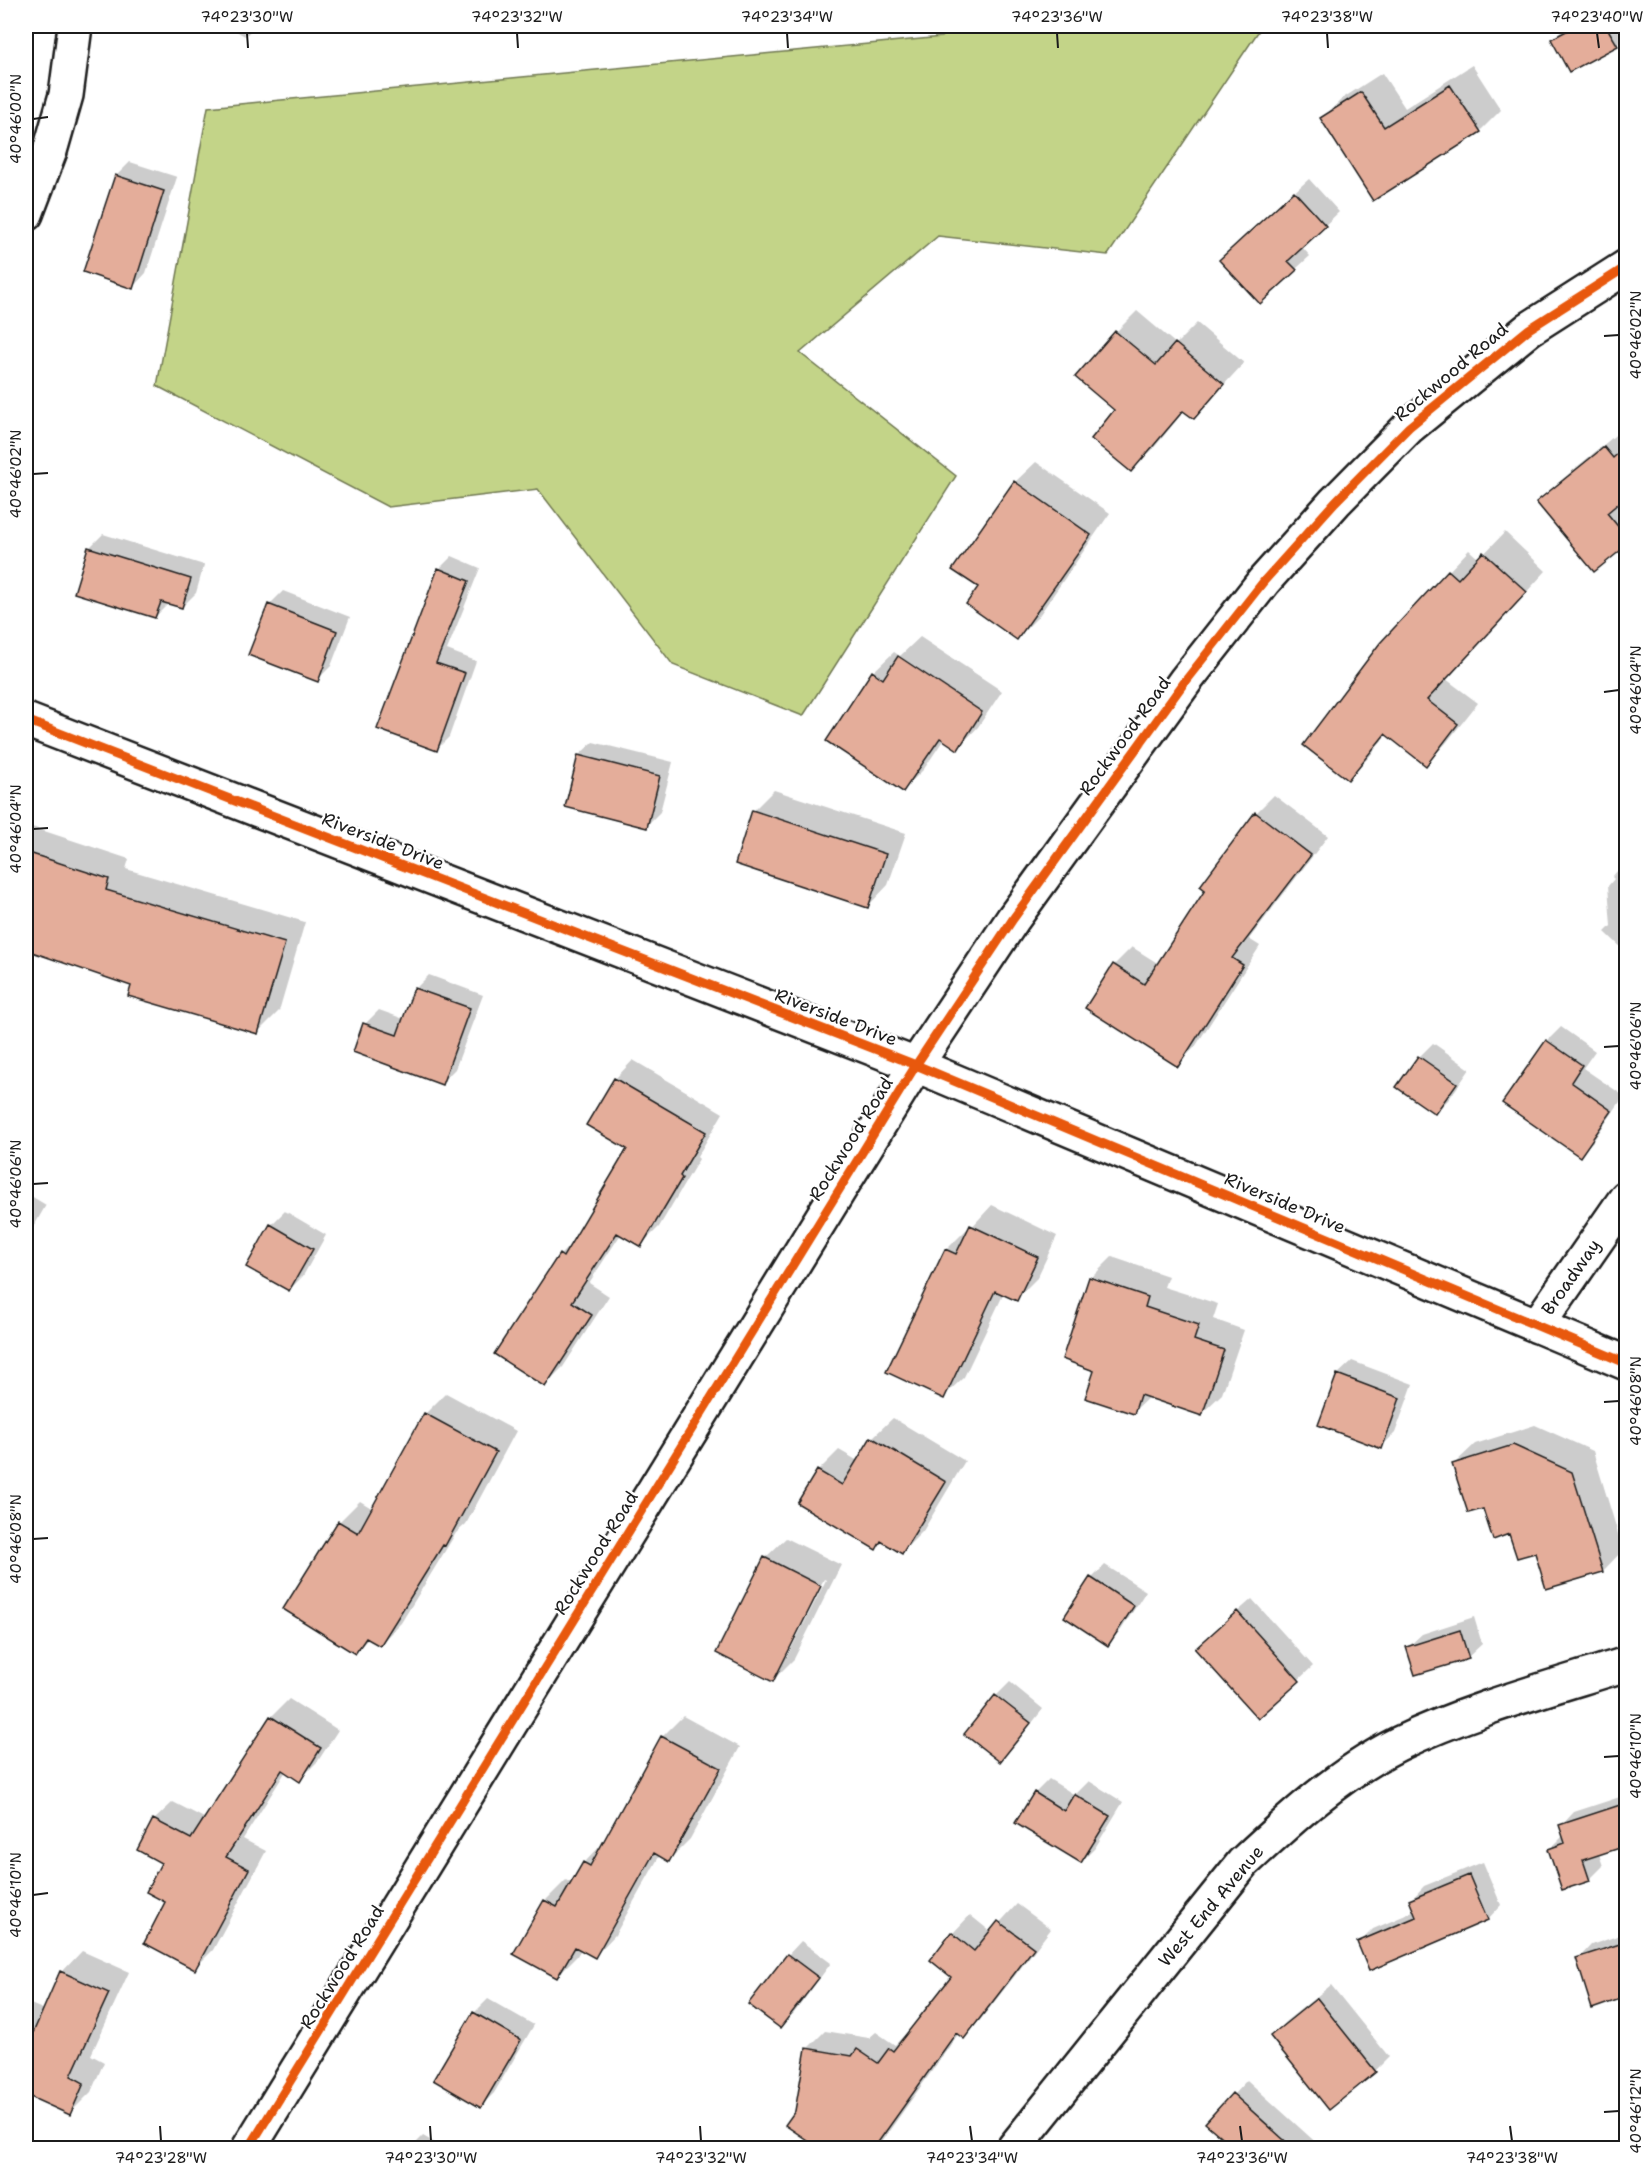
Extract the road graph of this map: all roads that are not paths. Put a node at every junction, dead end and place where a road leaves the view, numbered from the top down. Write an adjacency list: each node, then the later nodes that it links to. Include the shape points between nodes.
1 (75, 26): 2 (street, via 66,95)
2 (26, 214)
3 (1626, 267): 5 (street, Rockwood Road, via 1529,329 1409,427 1272,572 1186,680 1019,910)
4 (26, 720): 5 (street, Riverside Drive)
5 (916, 1065): 7 (street, Riverside Drive); 10 (street, Rockwood Road)
6 (1626, 1198): 7 (street, Broadway)
7 (1537, 1326): 8 (street, Riverside Drive)
8 (1626, 1363)
9 (1626, 1664): 11 (street, West End Avenue, via 1460,1716 1396,1745 1326,1791 1243,1863)
10 (249, 2148)
11 (1014, 2148)

